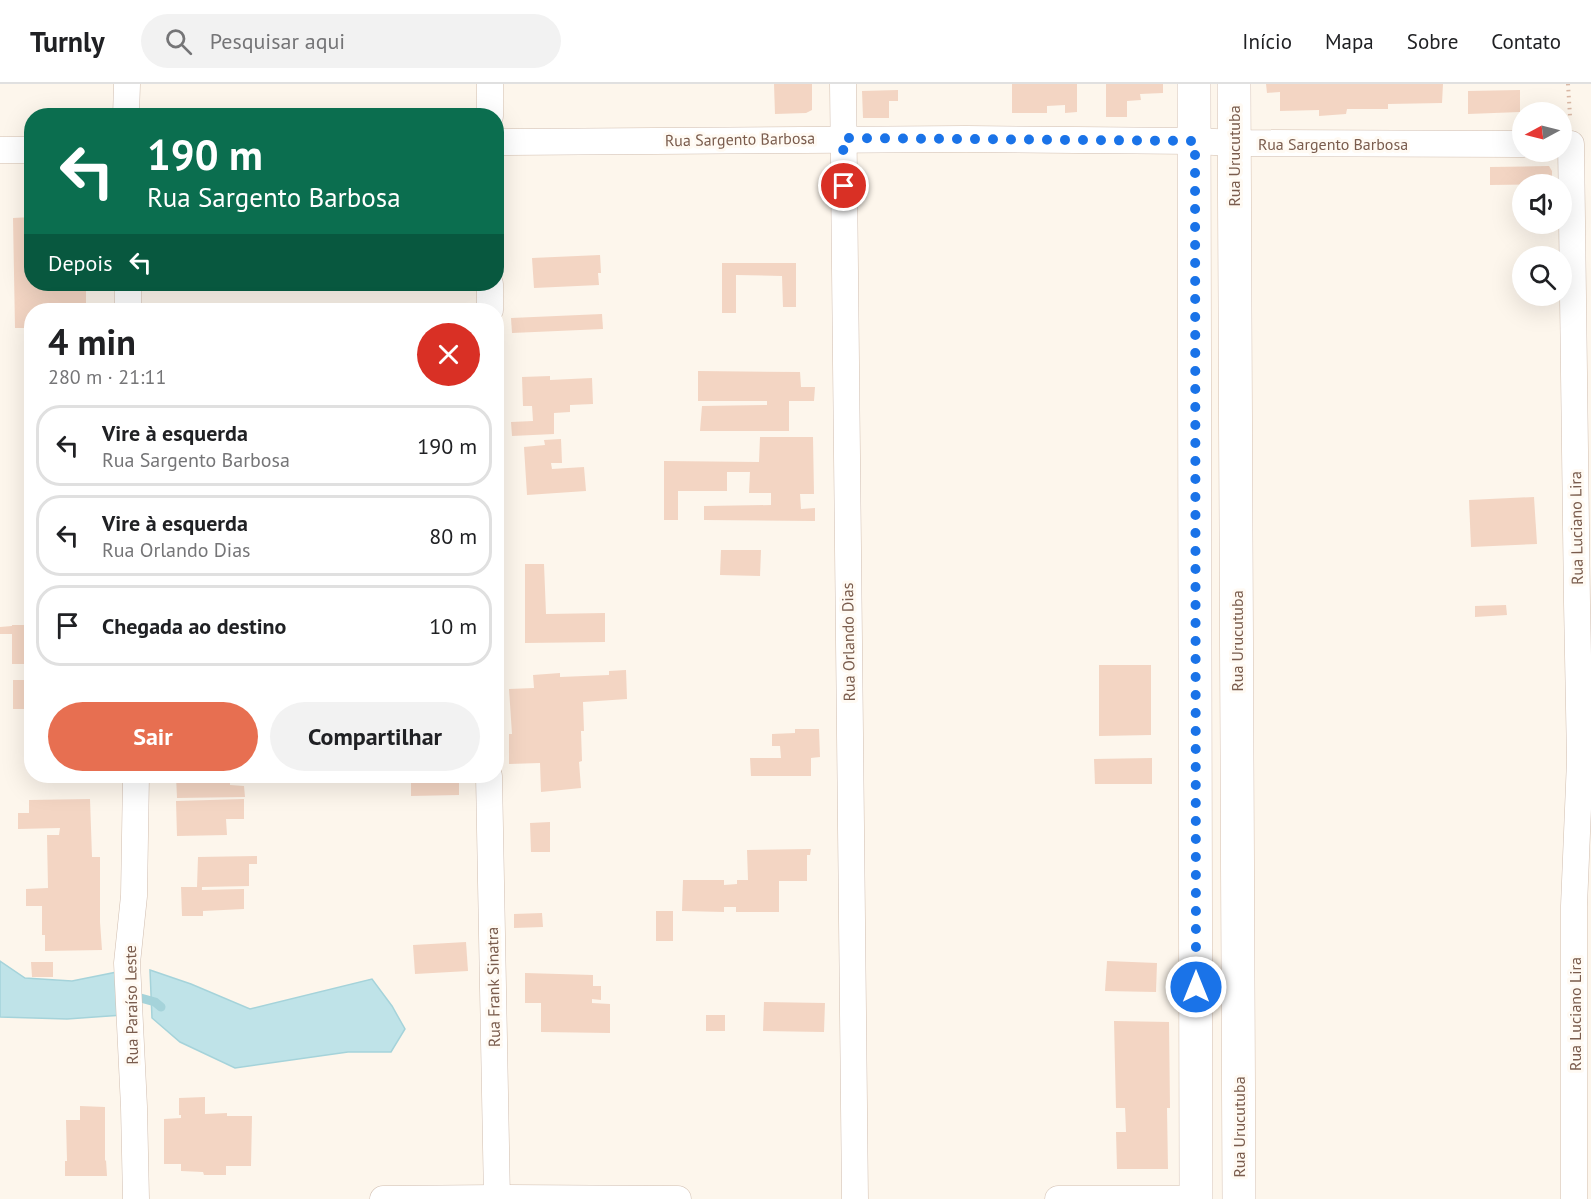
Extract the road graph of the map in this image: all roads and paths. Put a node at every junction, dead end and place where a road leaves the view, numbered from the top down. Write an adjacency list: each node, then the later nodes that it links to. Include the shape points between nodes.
1 (127, 84): 6 (street)
2 (490, 84): 7 (street)
3 (843, 84): 8 (street, Rua Orlando Dias)
4 (1194, 84): 9 (street)
5 (1234, 84): 11 (street, Rua Urucutuba)
6 (126, 108)
7 (490, 108)
8 (843, 138): 9 (street, Rua Sargento Barbosa); 10 (street, Rua Sargento Barbosa); 26 (street, Rua Orlando Dias)
9 (1195, 141): 11 (street, Rua Sargento Barbosa); 28 (street)
10 (504, 142)
11 (1234, 143): 12 (street, Rua Sargento Barbosa); 29 (street, Rua Urucutuba)
12 (1512, 144)
13 (1575, 144): 16 (street, Rua Luciano Lira)
14 (0, 150): 15 (street)
15 (24, 150)
16 (1584, 603): 17 (street, Rua Luciano Lira)
17 (1586, 759): 20 (street, Rua Luciano Lira)
18 (136, 783): 23 (street, Rua Paraíso Leste, via 134,896 127,963)
19 (489, 783): 22 (street, Rua Frank Sinatra)
20 (1583, 905): 21 (street, Rua Luciano Lira)
21 (1583, 1058): 30 (street, Rua Luciano Lira)
22 (497, 1198): 24 (street); 25 (street)
23 (136, 1199)
24 (384, 1199)
25 (678, 1199)
26 (855, 1199)
27 (1058, 1199): 28 (street)
28 (1197, 1199)
29 (1239, 1199)
30 (1574, 1199)

